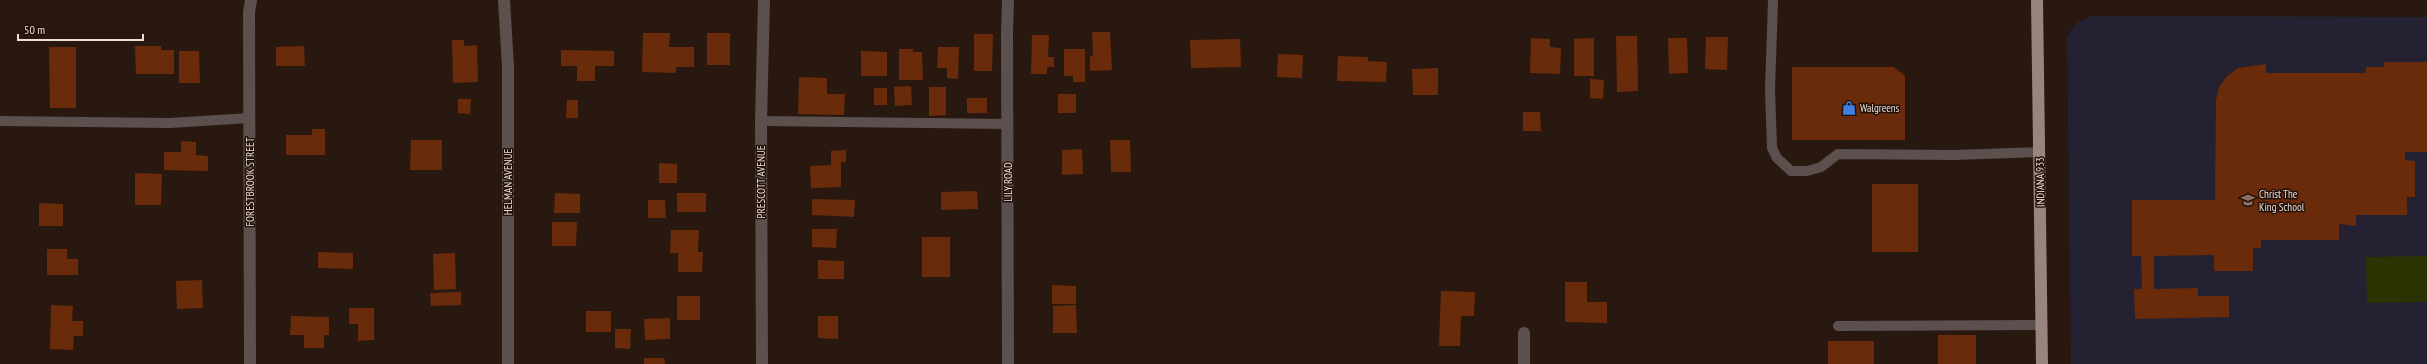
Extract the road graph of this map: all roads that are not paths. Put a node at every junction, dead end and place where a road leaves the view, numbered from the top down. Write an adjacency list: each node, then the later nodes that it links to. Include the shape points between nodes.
1 (251, 0): 7 (street, FORESTBROOK STREET)
2 (504, 0): 16 (street, HELMAN AVENUE, via 508,66)
3 (764, 0): 9 (street, PRESCOTT AVENUE)
4 (1008, 0): 10 (street, LILY ROAD)
5 (1773, 0): 11 (lane, via 1770,90 1772,148 1777,158 1791,171 1807,171 1821,166 1838,154 1954,155)
6 (2037, 0): 11 (main road, INDIANA 933)
7 (250, 118): 8 (lane, via 170,123); 15 (street, FORESTBROOK STREET)
8 (0, 121)
9 (761, 122): 10 (lane); 17 (street, PRESCOTT AVENUE)
10 (1008, 124): 18 (street, LILY ROAD)
11 (2039, 152): 12 (main road, INDIANA 933)
12 (2042, 325): 13 (lane); 20 (main road, INDIANA 933)
13 (1838, 326)
14 (1524, 333): 19 (street)
15 (250, 364)
16 (508, 364)
17 (762, 364)
18 (1008, 364)
19 (1524, 364)
20 (2042, 364)

